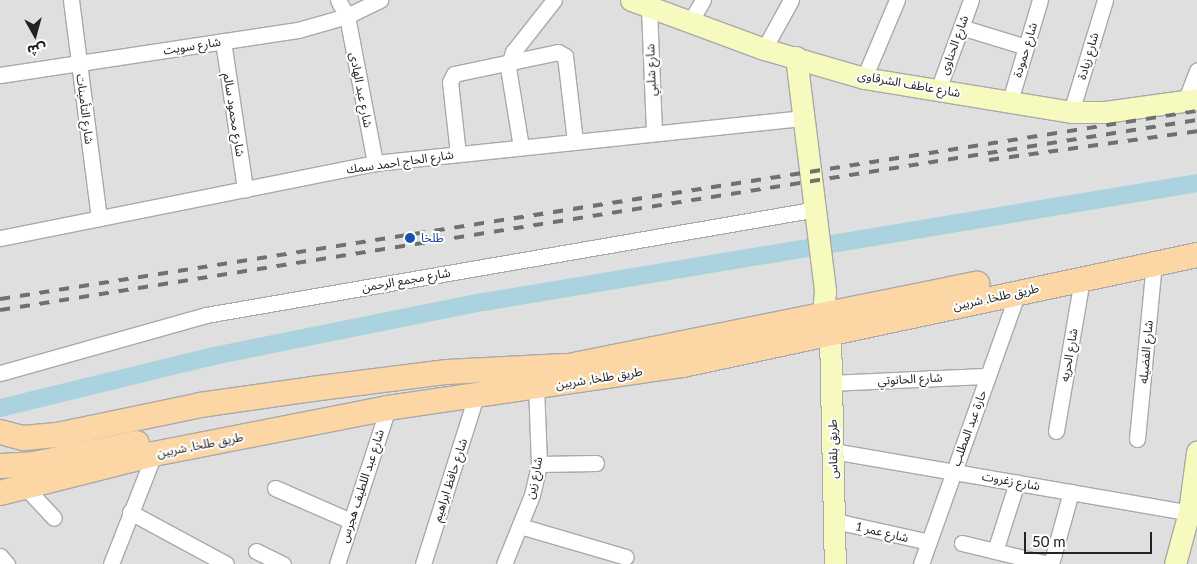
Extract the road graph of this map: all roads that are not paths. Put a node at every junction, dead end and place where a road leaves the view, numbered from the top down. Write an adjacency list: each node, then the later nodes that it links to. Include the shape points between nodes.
1 (71, 0): 20 (street, شارع التأمينات)
2 (338, 0): 12 (street, شارع عبد الهادى)
3 (380, 0): 12 (street, شارع سويت)
4 (554, 0): 19 (street)
5 (703, 0): 13 (street)
6 (790, 0): 17 (street)
7 (898, 0): 23 (street)
8 (971, 0): 14 (street, شارع الحناوى)
9 (1040, 0): 16 (street, شارع حمودة)
10 (1105, 0): 27 (street, شارع زيادة)
11 (640, 4): 13 (street, شارع عاطف الشرقاوى); 29 (street, شارع شلبي)
12 (347, 16): 15 (street, شارع سويت, via 298,30); 33 (street, شارع عبد الهادى)
13 (689, 24): 17 (street, شارع عاطف الشرقاوى)
14 (961, 27): 16 (street); 24 (street, شارع الحناوى)
15 (222, 41): 20 (street, شارع سويت); 34 (street, شارع محمود سالم)
16 (1026, 47): 25 (street, شارع حمودة)
17 (764, 49): 18 (street, شارع عاطف الشرقاوى)
18 (803, 59): 23 (street, شارع عاطف الشرقاوى); 28 (street); 35 (street)
19 (510, 60): 30 (street, via 564,54); 31 (street, via 508,76); 32 (street, via 461,70 452,78)
20 (79, 63): 22 (street, شارع سويت); 36 (street, شارع التأمينات)
21 (1197, 70): 26 (street)
22 (0, 75)
23 (864, 78): 24 (street, شارع عاطف الشرقاوى)
24 (938, 90): 25 (street, شارع عاطف الشرقاوى)
25 (1010, 101): 27 (street, شارع عاطف الشرقاوى)
26 (1191, 101): 27 (street, شارع عاطف الشرقاوى)
27 (1071, 112)
28 (804, 118): 29 (street, شارع الحاج احمد سمك); 35 (street)
29 (654, 133): 30 (street, شارع الحاج احمد سمك)
30 (575, 141): 31 (street, شارع الحاج احمد سمك)
31 (520, 147): 32 (street, شارع الحاج احمد سمك)
32 (458, 154): 33 (street, شارع الحاج احمد سمك)
33 (375, 163): 34 (street, شارع الحاج احمد سمك)
34 (245, 189): 36 (street, شارع الحاج احمد سمك)
35 (821, 213): 41 (street); 48 (street, شارع مجمع الرحمن, via 206,315)
36 (98, 218): 37 (street, شارع الحاج احمد سمك)
37 (0, 238)
38 (1197, 239): 44 (main road, طريق طلخا, شربين)
39 (1197, 255): 40 (main road, طريق طلخا, شربين)
40 (1154, 264): 42 (main road, طريق طلخا, شربين); 56 (street, شارع الفضيله)
41 (829, 277): 44 (street); 45 (street, طريق بلقاس)
42 (1082, 279): 43 (main road, طريق طلخا, شربين); 54 (street, شارع الحريه)
43 (1018, 292): 45 (main road, طريق طلخا, شربين); 49 (street, حارة عبد المطلب)
44 (848, 310): 45 (main road, طريق طلخا, شربين)
45 (826, 324): 46 (main road, طريق طلخا, شربين); 50 (street, طريق بلقاس)
46 (681, 355): 47 (main road, طريق طلخا, شربين); 51 (main road, طريق طلخا, شربين)
47 (570, 366): 55 (main road, via 447,372 312,389 200,405 56,435 23,438); 63 (main road, طريق طلخا, شربين, via 34,464)
48 (0, 373)
49 (988, 376): 50 (street, شارع الحانوتي); 64 (street, حارة عبد المطلب)
50 (831, 383): 57 (street, طريق بلقاس)
51 (536, 387): 52 (main road, طريق طلخا, شربين); 61 (street, شارع زين)
52 (476, 396): 53 (main road, طريق طلخا, شربين); 87 (street, شارع حافظ ابراهيم)
53 (388, 408): 59 (main road, طريق طلخا, شربين); 73 (street, شارع عبد اللطيف هجرس)
54 (1056, 431)
55 (0, 432)
56 (1138, 439)
57 (833, 451): 64 (street, شارع زغروت); 74 (street, طريق بلقاس)
58 (1197, 452): 62 (street)
59 (154, 454): 66 (main road, طريق طلخا, شربين); 70 (street)
60 (596, 463): 61 (street)
61 (539, 464): 75 (street, شارع زين)
62 (1197, 465): 71 (street)
63 (0, 466)
64 (953, 471): 65 (street, شارع زغروت); 76 (street, حارة عبد المطلب)
65 (1017, 482): 68 (street, شارع زغروت); 79 (street)
66 (25, 487): 69 (main road, طريق طلخا, شربين); 72 (street)
67 (275, 488): 73 (street)
68 (1071, 492): 71 (street, شارع زغروت); 91 (street)
69 (0, 493)
70 (130, 512): 83 (street); 84 (street)
71 (1193, 513): 92 (street)
72 (54, 518)
73 (351, 521): 86 (street, شارع عبد اللطيف هجرس)
74 (835, 521): 76 (street, شارع عمر 1); 89 (street, طريق بلقاس)
75 (520, 526): 81 (street); 88 (street, شارع زين)
76 (929, 542): 90 (street, حارة عبد المطلب)
77 (962, 543): 79 (street)
78 (256, 551): 85 (street)
79 (995, 551): 91 (street)
80 (0, 556): 82 (street)
81 (626, 557)
82 (7, 564)
83 (111, 564)
84 (226, 564)
85 (283, 564)
86 (337, 564)
87 (423, 564)
88 (504, 564)
89 (835, 564)
90 (922, 564)
91 (1050, 564)
92 (1175, 564)

